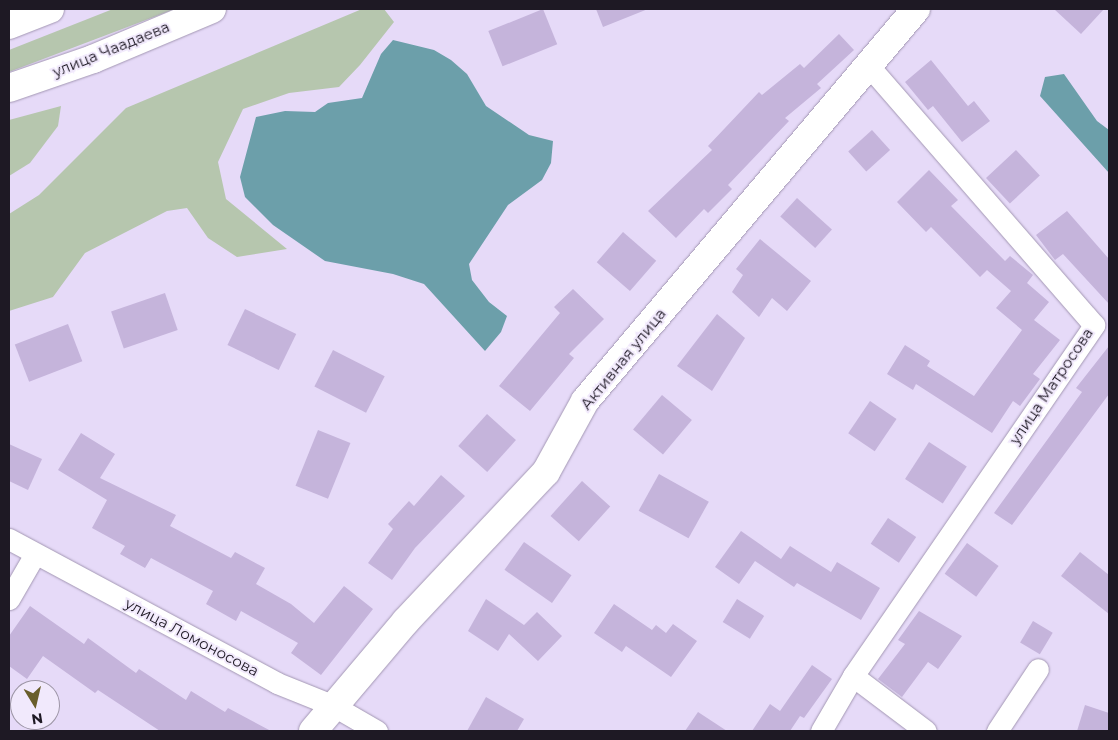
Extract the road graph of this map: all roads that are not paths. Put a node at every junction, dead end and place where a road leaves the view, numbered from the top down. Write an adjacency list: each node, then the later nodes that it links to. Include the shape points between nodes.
1 (50, 9): 4 (main road)
2 (212, 9): 6 (main road, улица Чаадаева, via 93,59)
3 (916, 9): 5 (main road, Активная улица)
4 (9, 25)
5 (870, 67): 11 (street, улица Матросова, via 1094,324); 12 (main road, Активная улица, via 586,401 546,472)
6 (9, 88)
7 (9, 539): 8 (street, улица Ломоносова)
8 (35, 554): 9 (street); 12 (street, улица Ломоносова, via 277,683)
9 (9, 599)
10 (1038, 669): 17 (street)
11 (853, 676): 15 (street, улица Матросова); 16 (street)
12 (332, 705): 13 (main road, Активная улица); 14 (street, улица Ломоносова)
13 (313, 731)
14 (377, 731)
15 (821, 731)
16 (926, 731)
17 (997, 731)

